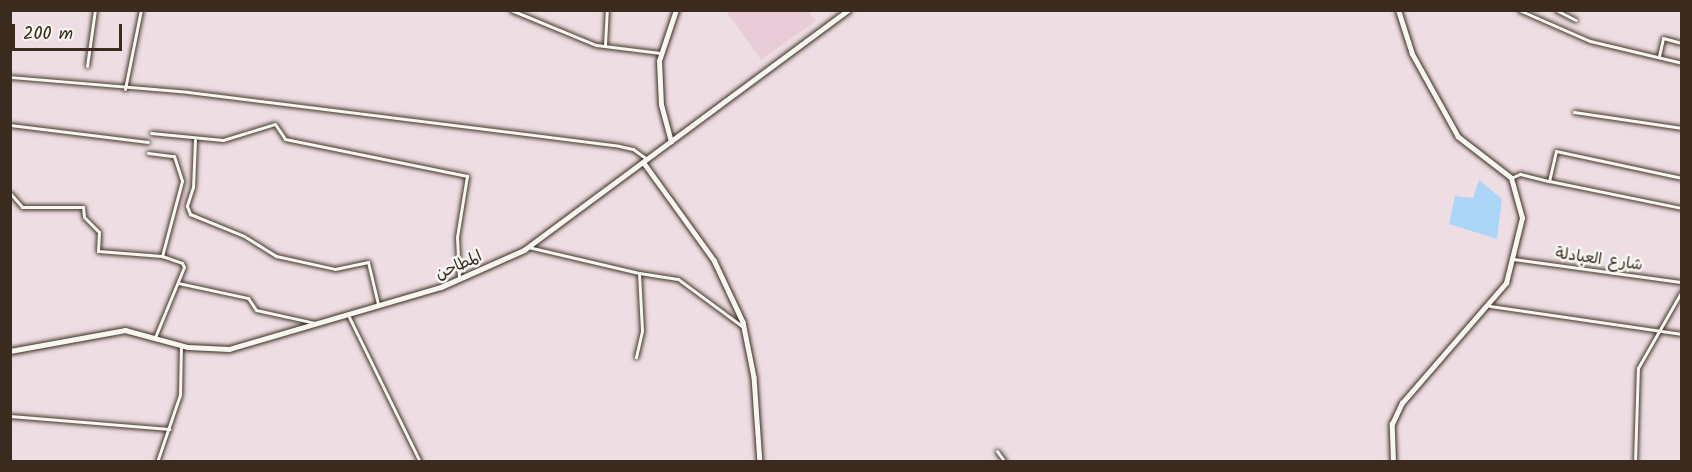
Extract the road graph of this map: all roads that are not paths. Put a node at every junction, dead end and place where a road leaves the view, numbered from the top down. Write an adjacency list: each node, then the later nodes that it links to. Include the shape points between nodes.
1 (95, 10): 16 (street)
2 (141, 10): 18 (street)
3 (511, 10): 12 (street)
4 (607, 10): 12 (street)
5 (676, 10): 13 (street)
6 (848, 10): 25 (street, المطاحن)
7 (1398, 10): 28 (street, via 1412,54 1458,137)
8 (1519, 10): 14 (street, via 1590,41)
9 (1556, 10): 10 (street)
10 (1576, 21)
11 (1682, 42): 14 (street, via 1663,38)
12 (605, 45): 13 (street)
13 (661, 53): 25 (street, via 660,96)
14 (1659, 57): 15 (street)
15 (1682, 63)
16 (87, 66)
17 (10, 77): 18 (street)
18 (125, 89): 27 (street, via 188,92 619,146 633,149)
19 (1574, 112): 21 (street)
20 (11, 125): 24 (street)
21 (1682, 128)
22 (151, 133): 23 (street, via 164,131)
23 (195, 139): 37 (street, via 224,140 275,124 285,139 467,176 457,237); 41 (street, via 193,186 187,206 190,214 244,236 276,256 335,269 368,262)
24 (148, 142)
25 (671, 142): 27 (street, المطاحن)
26 (148, 153): 34 (street, via 174,156 182,181)
27 (646, 162): 33 (street, المطاحن); 45 (street, via 714,260)
28 (1511, 178): 30 (street, via 1520,174); 35 (street, via 1522,218)
29 (1682, 178): 30 (street, via 1556,151)
30 (1549, 181): 32 (street)
31 (10, 193): 34 (street, via 22,207 83,207 84,217 99,232 98,251)
32 (1682, 208)
33 (528, 247): 36 (street); 37 (street, المطاحن)
34 (162, 256): 39 (street, via 183,265)
35 (1513, 259): 38 (street, شارع العبادلة); 42 (street, via 1506,283)
36 (639, 273): 45 (street, via 678,279); 51 (street, via 642,331)
37 (459, 278): 41 (street, المطاحن)
38 (1682, 282)
39 (178, 283): 44 (street, via 248,298 256,310); 48 (street)
40 (1682, 291): 46 (street)
41 (379, 306): 43 (street, المطاحن)
42 (1490, 306): 46 (street); 59 (street, via 1402,403 1392,424)
43 (350, 316): 44 (street, المطاحن); 56 (street)
44 (317, 324): 49 (street, المطاحن, via 229,349)
45 (744, 328): 57 (street, via 754,376)
46 (1661, 332): 47 (street); 60 (street, via 1638,368)
47 (1682, 334)
48 (156, 335): 49 (street, المطاحن); 50 (street, المطاحن, via 109,331)
49 (181, 345): 53 (street, via 180,395)
50 (10, 351)
51 (636, 357)
52 (10, 416): 53 (street)
53 (169, 429): 55 (street)
54 (997, 451): 58 (street)
55 (157, 462)
56 (420, 462)
57 (760, 462)
58 (1005, 462)
59 (1393, 462)
60 (1635, 462)

